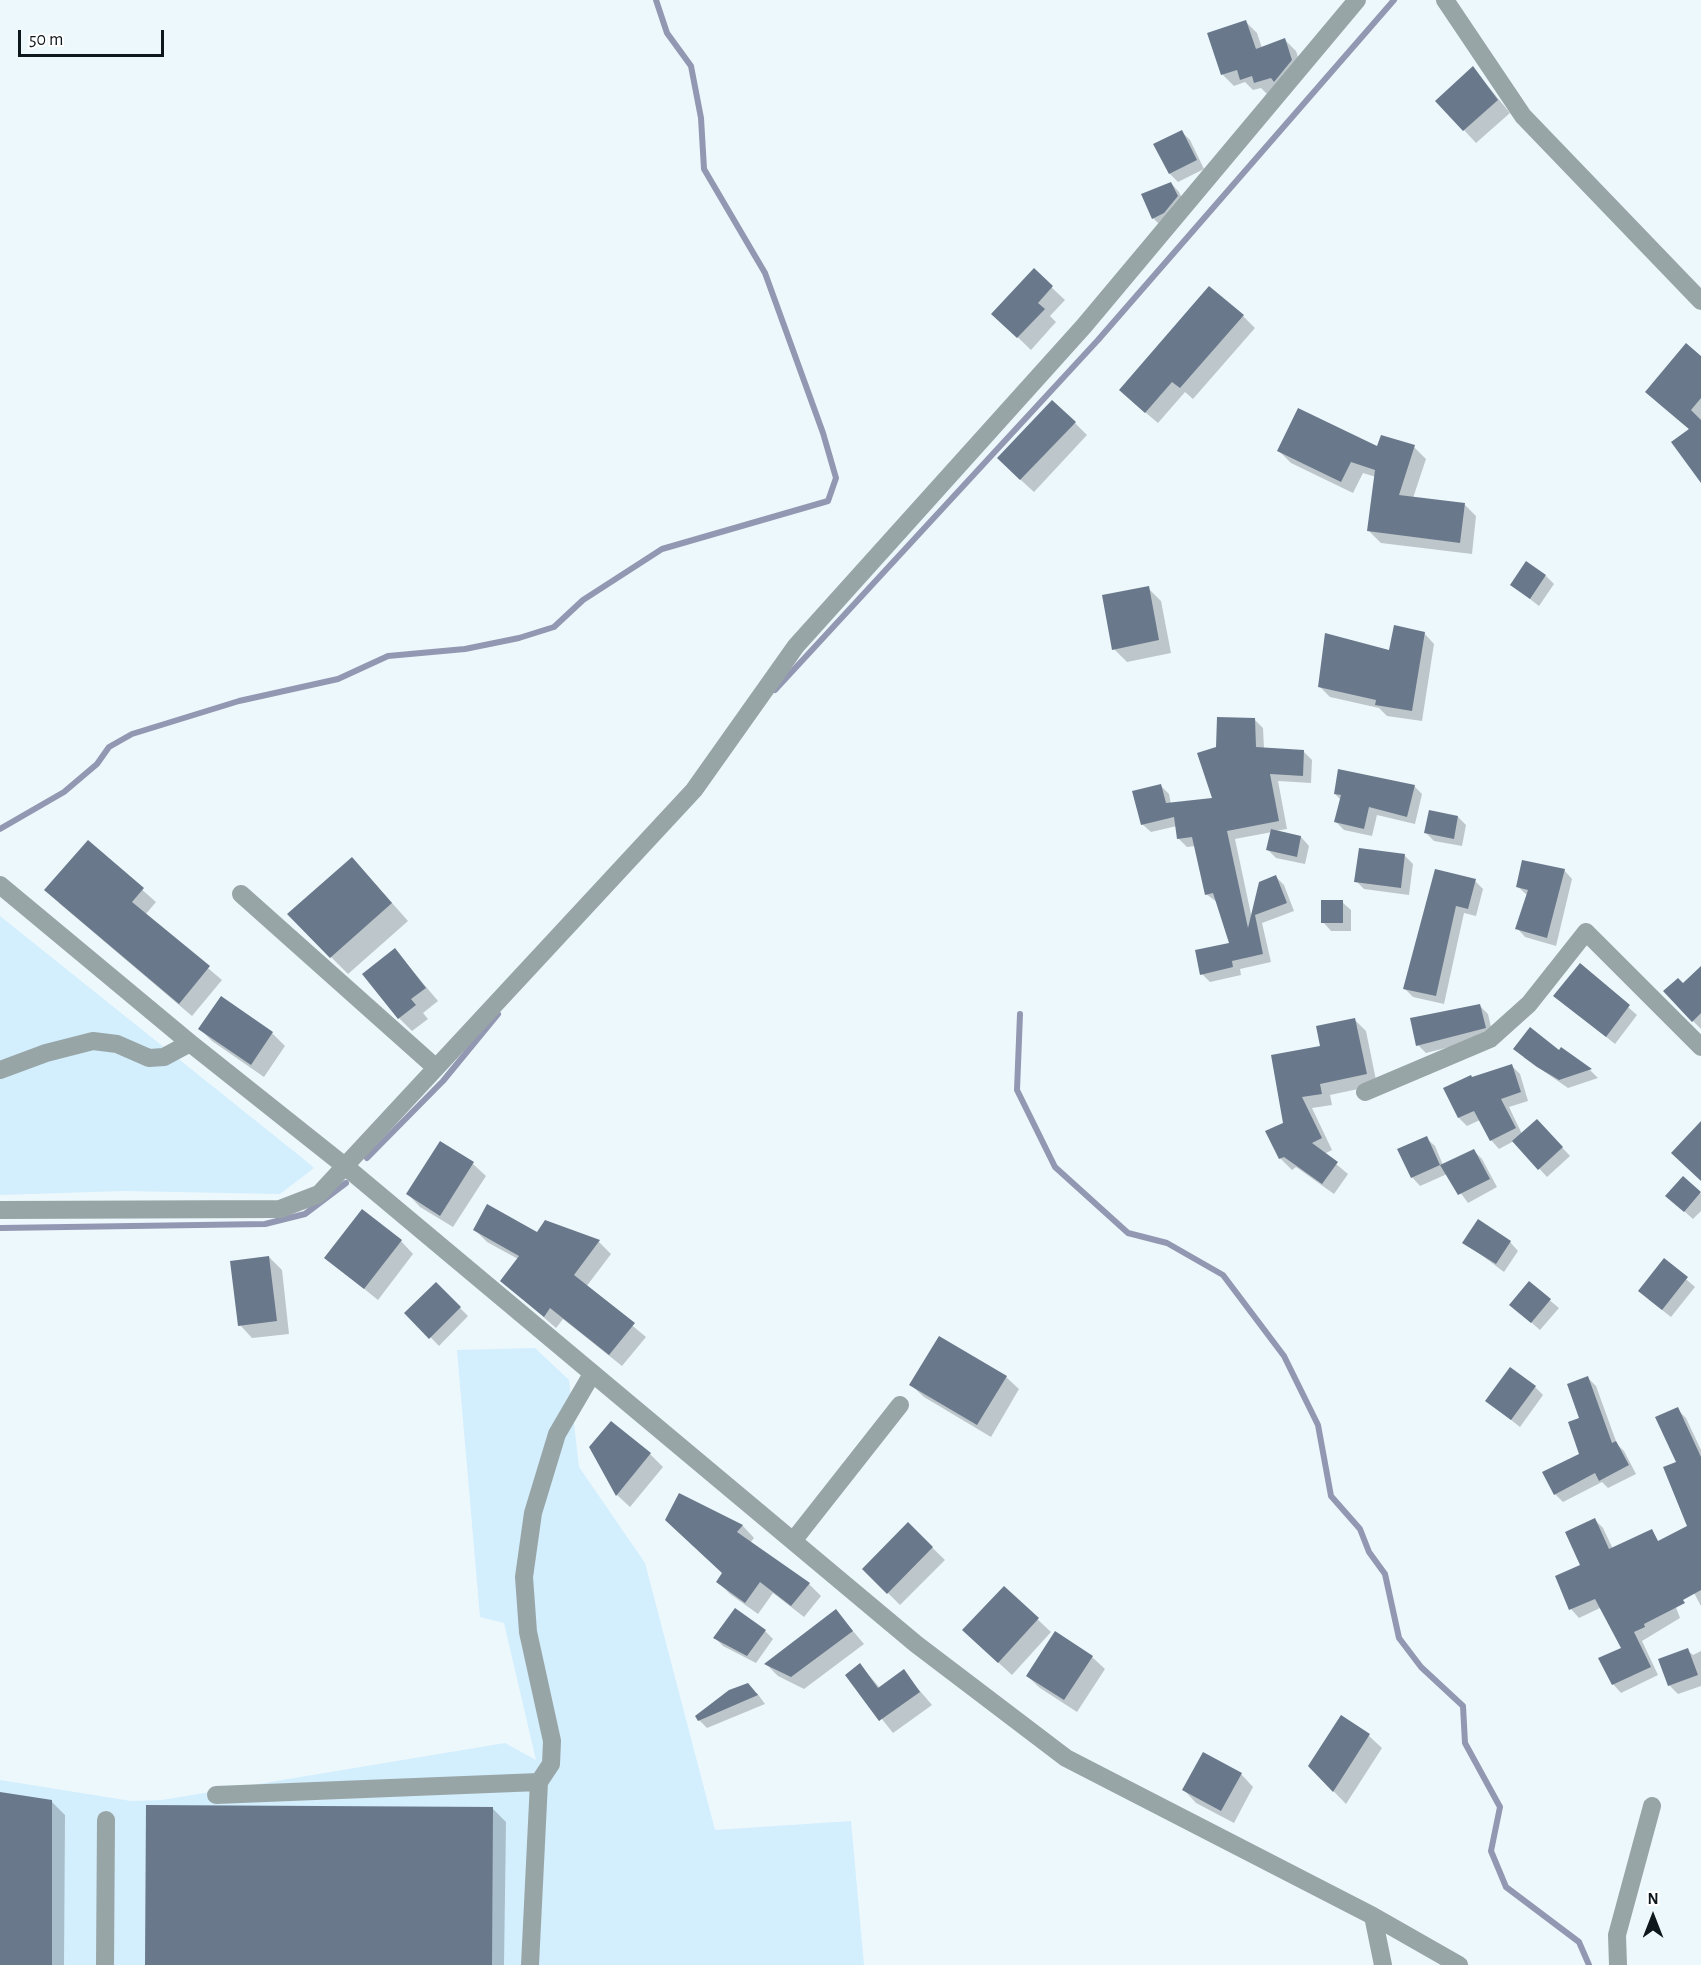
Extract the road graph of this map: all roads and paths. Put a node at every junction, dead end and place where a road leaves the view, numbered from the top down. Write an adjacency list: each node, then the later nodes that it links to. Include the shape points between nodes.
1 (1357, 0): 8 (street, via 1084,326 796,646 694,790)
2 (1445, 0): 3 (street, via 1523,116)
3 (1701, 301)
4 (0, 885): 6 (street)
5 (241, 894): 8 (street)
6 (190, 1043): 9 (street, via 164,1057 149,1058 117,1044 93,1041); 11 (street)
7 (1701, 1047): 10 (street, via 1586,932 1529,1004 1491,1039)
8 (435, 1067): 11 (street)
9 (0, 1070)
10 (1365, 1092)
11 (346, 1167): 12 (street, via 319,1194 280,1209); 13 (street)
12 (0, 1210)
13 (592, 1374): 15 (street); 16 (street, via 557,1434 533,1513 524,1577 528,1632 552,1742 551,1764)
14 (900, 1405): 15 (street)
15 (793, 1541): 20 (street, via 916,1644 1066,1758)
16 (539, 1782): 17 (street); 22 (street)
17 (216, 1795)
18 (1652, 1806): 25 (street, via 1617,1935)
19 (106, 1820): 21 (street)
20 (1373, 1916): 23 (street); 24 (street)
21 (105, 1965)
22 (530, 1965)
23 (1383, 1965)
24 (1459, 1965)
25 (1618, 1965)

